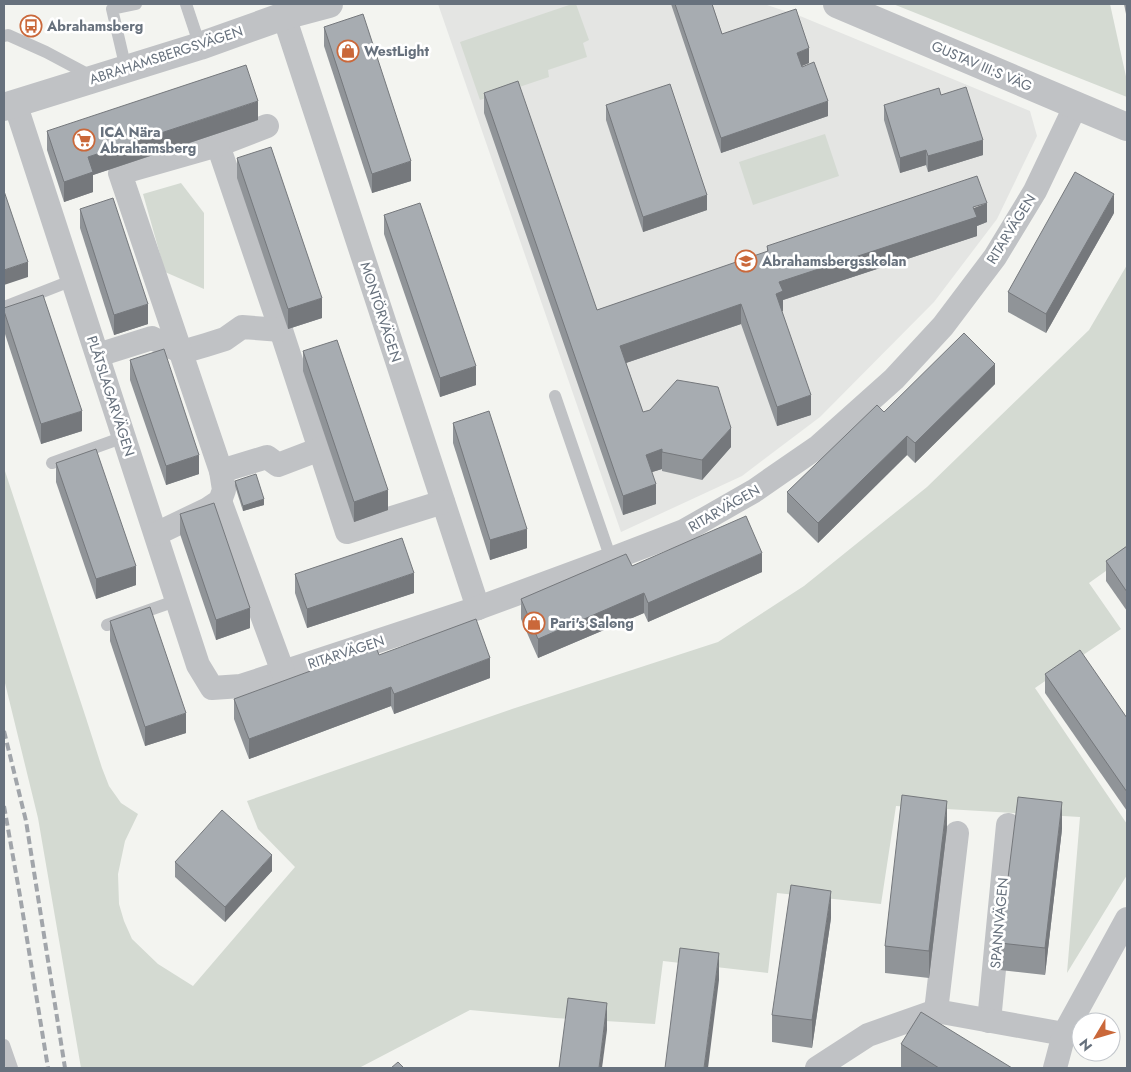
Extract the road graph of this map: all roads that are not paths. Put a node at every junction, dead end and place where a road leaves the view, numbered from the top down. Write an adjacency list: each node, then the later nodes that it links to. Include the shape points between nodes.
1 (136, 4): 8 (lane, via 112,9)
2 (186, 4): 7 (lane)
3 (329, 4): 5 (street, ABRAHAMSBERGSVÄGEN)
4 (837, 4): 11 (street, GUSTAV III:S VÄG)
5 (284, 16): 7 (street, ABRAHAMSBERGSVÄGEN); 26 (street, MONTÖRVÄGEN)
6 (4, 36): 9 (lane, via 38,48)
7 (200, 46): 8 (street, ABRAHAMSBERGSVÄGEN)
8 (126, 69): 9 (street, ABRAHAMSBERGSVÄGEN)
9 (95, 78): 10 (street, ABRAHAMSBERGSVÄGEN)
10 (9, 105): 15 (street, PLÅTSLAGARVÄGEN)
11 (1076, 105): 13 (street, GUSTAV III:S VÄG); 28 (street, RITARVÄGEN, via 1035,191 995,257 943,326 894,379 819,446 754,491 684,531)
12 (267, 126): 14 (street)
13 (1127, 127)
14 (218, 145): 17 (street); 18 (street, via 120,173)
15 (73, 280): 16 (lane); 19 (street, PLÅTSLAGARVÄGEN)
16 (4, 307)
17 (281, 330): 18 (street, via 242,328 206,346); 22 (street)
18 (182, 352): 19 (street, via 152,338); 24 (street)
19 (98, 355): 21 (street, PLÅTSLAGARVÄGEN)
20 (555, 396): 28 (lane)
21 (124, 437): 23 (lane); 27 (street, PLÅTSLAGARVÄGEN)
22 (320, 449): 24 (street, via 278,465 268,457); 26 (street, via 347,532)
23 (52, 463)
24 (221, 471): 25 (street, via 224,490)
25 (220, 501): 27 (street); 32 (street)
26 (444, 502): 30 (street, MONTÖRVÄGEN)
27 (156, 534): 29 (street, PLÅTSLAGARVÄGEN)
28 (611, 560): 30 (street, RITARVÄGEN)
29 (178, 600): 31 (lane); 33 (street, PLÅTSLAGARVÄGEN, via 198,665)
30 (478, 608): 32 (street, RITARVÄGEN)
31 (107, 625)
32 (284, 672): 33 (street, RITARVÄGEN, via 241,686)
33 (212, 688)
34 (1008, 826): 38 (street, SPANNVÄGEN)
35 (957, 833): 37 (street)
36 (1127, 919): 39 (street)
37 (936, 1011): 38 (street); 42 (street, via 868,1035)
38 (989, 1021): 39 (street)
39 (1064, 1034): 43 (street)
40 (4, 1045): 41 (lane)
41 (12, 1068)
42 (817, 1068)
43 (1055, 1068)

